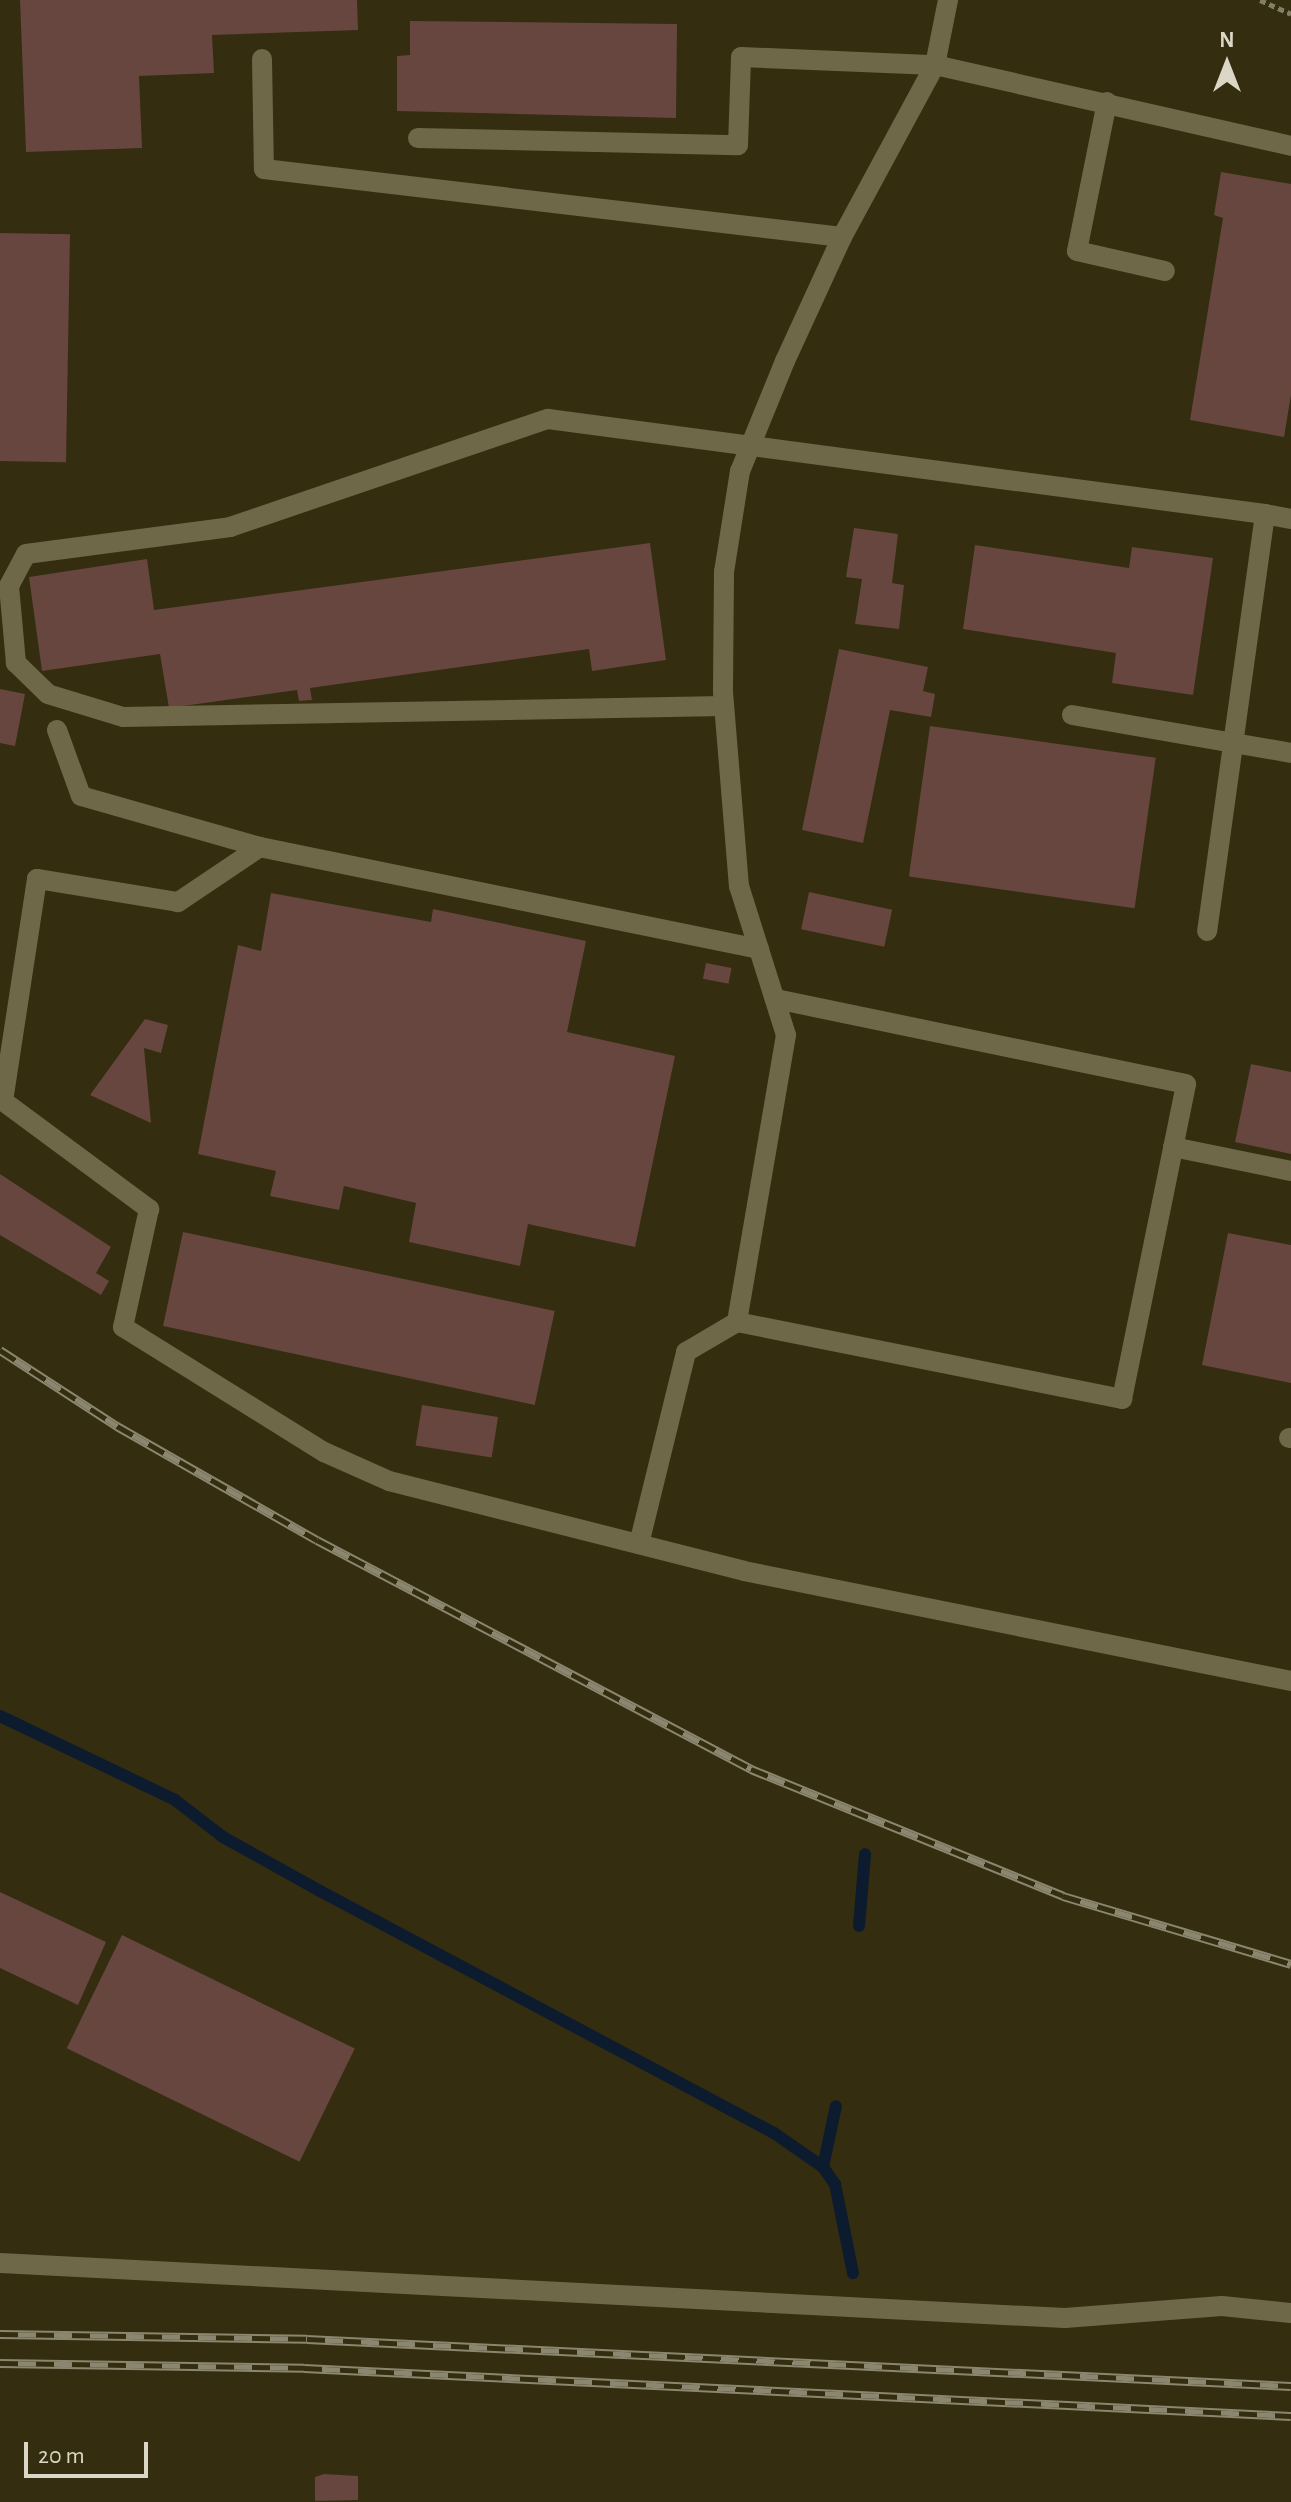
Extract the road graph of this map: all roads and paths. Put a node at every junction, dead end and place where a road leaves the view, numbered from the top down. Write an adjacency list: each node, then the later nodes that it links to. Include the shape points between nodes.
1 (948, 0): 5 (lane)
2 (1260, 0): 3 (path)
3 (1291, 14)
4 (262, 59): 9 (lane, via 264,169)
5 (935, 65): 6 (lane); 7 (lane, via 741,57 738,145); 9 (lane)
6 (1107, 102): 8 (lane); 10 (lane, via 1077,251)
7 (418, 138)
8 (1291, 146)
9 (842, 237): 11 (lane)
10 (1165, 271)
11 (752, 443): 12 (lane); 14 (lane, via 740,471 724,572); 14 (lane, via 548,419 230,527 26,554 9,586 16,663 48,694 123,717)
12 (1265, 514): 13 (lane); 17 (lane)
13 (1291, 519)
14 (724, 706): 21 (lane, via 739,886)
15 (1072, 715): 17 (lane)
16 (57, 730): 19 (lane, via 81,796)
17 (1233, 743): 18 (lane); 20 (lane)
18 (1291, 753)
19 (260, 847): 21 (lane); 26 (lane, via 178,902 37,879 3,1101 149,1209 123,1327 324,1452 389,1481)
20 (1207, 931)
21 (759, 949): 22 (lane)
22 (775, 999): 23 (lane, via 1186,1084); 25 (lane, via 786,1035)
23 (1173, 1147): 24 (lane); 25 (lane, via 1122,1399)
24 (1291, 1171)
25 (737, 1322): 26 (lane, via 686,1352)
26 (639, 1544): 27 (lane, via 744,1571)
27 (1291, 1681)
28 (0, 2263): 29 (lane, via 1065,2318 1222,2306)
29 (1291, 2313)

